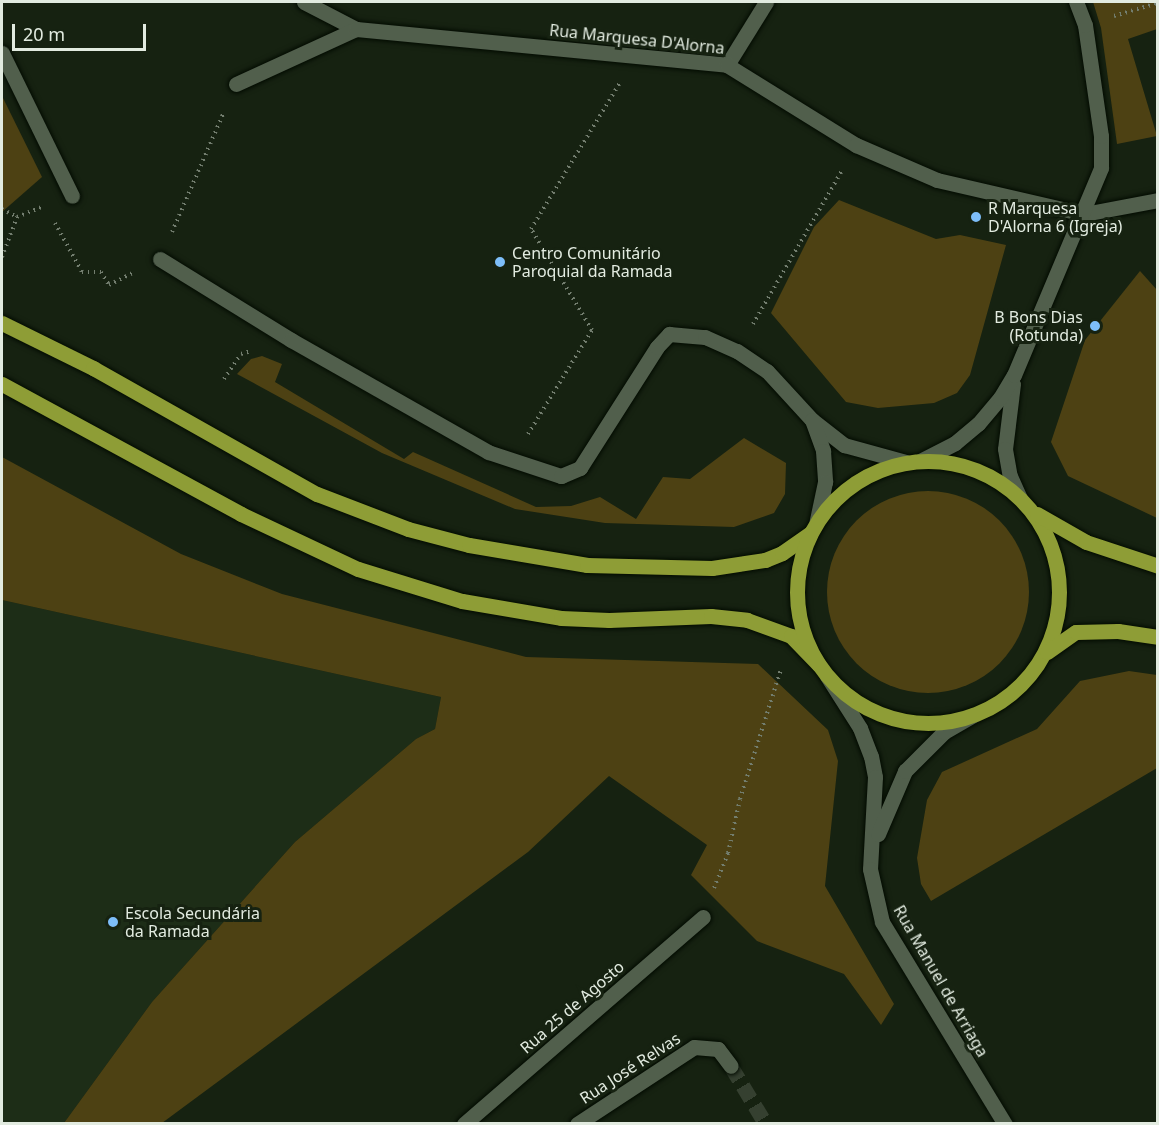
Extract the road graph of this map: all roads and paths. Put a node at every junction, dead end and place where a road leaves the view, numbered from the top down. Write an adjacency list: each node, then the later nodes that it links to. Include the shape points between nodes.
1 (304, 2): 6 (street)
2 (766, 2): 9 (street)
3 (1076, 2): 5 (street)
4 (1158, 3): 5 (path)
5 (1085, 25): 15 (street, via 1101,136 1101,168)
6 (356, 29): 8 (street, Rua Marquesa D'Alorna); 10 (street, Rua Marquesa D'Alorna)
7 (2, 53): 12 (street)
8 (636, 55): 9 (street, Rua Marquesa D'Alorna); 25 (path, via 531,229 592,330)
9 (727, 66): 11 (street, Rua Marquesa D'Alorna)
10 (236, 84): 19 (path)
11 (856, 145): 15 (street, Rua Marquesa D'Alorna, via 937,180); 21 (path)
12 (72, 196): 16 (path)
13 (1158, 200): 15 (street, Rua Marquesa D'Alorna)
14 (2, 209): 16 (path)
15 (1084, 214): 22 (street)
16 (17, 217): 18 (path)
17 (61, 235): 19 (path, via 82,272 101,272 109,285)
18 (2, 257)
19 (160, 259): 25 (street, via 300,345 488,452)
20 (2, 322): 28 (main road, via 93,368 317,494 408,529 469,545 587,565 712,568 782,554)
21 (737, 351): 24 (street, via 767,371); 25 (street, via 705,337 669,334 580,468 561,476)
22 (1014, 375): 26 (street, via 978,424 955,443); 27 (street, via 1005,449)
23 (2, 384): 33 (main road, via 241,514 399,584 462,601 561,618 609,621 711,616 747,620 791,636)
24 (812, 420): 26 (street, via 844,445); 28 (street, via 824,462 825,482)
25 (512, 460)
26 (913, 461): 27 (main road, via 972,468); 28 (main road, via 856,482)
27 (1024, 502): 29 (main road, via 1060,530); 31 (main road, via 1050,542 1060,592 1056,621)
28 (814, 527): 33 (main road, via 800,564 797,599 803,629)
29 (1158, 566)
30 (1158, 637): 31 (main road, via 1118,631 1076,632 1054,645)
31 (1041, 659): 34 (main road, via 1011,693)
32 (781, 669): 36 (path, via 740,799 728,853)
33 (823, 670): 34 (main road, via 851,698 891,718 924,724); 35 (street, Rua Manuel de Arriaga, via 860,728 871,756 875,777)
34 (974, 715): 35 (street, Rua Manuel de Arriaga, via 944,732 905,771)
35 (873, 849): 40 (street, Rua Manuel de Arriaga, via 873,888 882,922)
36 (703, 917): 38 (street, Rua 25 de Agosto)
37 (731, 1066): 39 (street, Rua José Relvas, via 718,1049 694,1047)
38 (464, 1124)
39 (577, 1124)
40 (1005, 1124)

